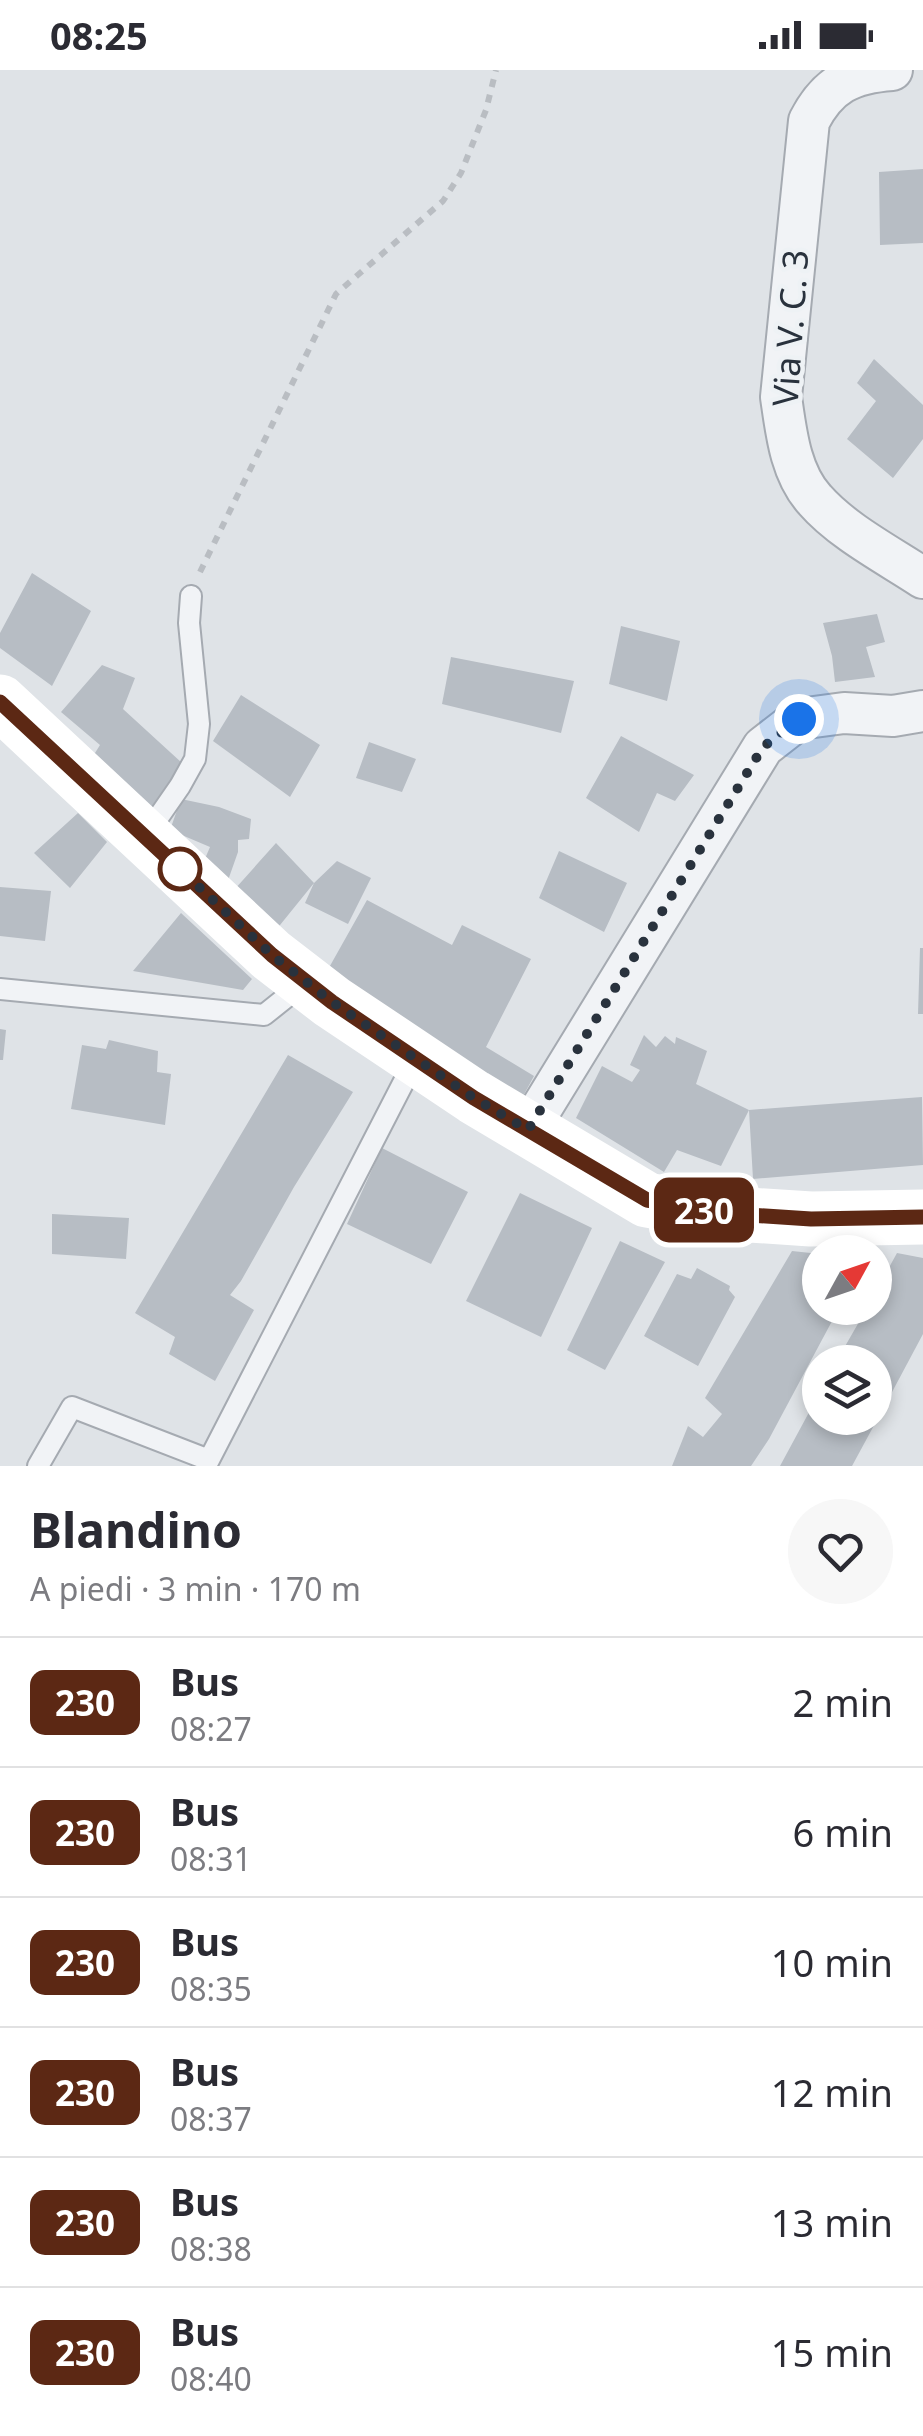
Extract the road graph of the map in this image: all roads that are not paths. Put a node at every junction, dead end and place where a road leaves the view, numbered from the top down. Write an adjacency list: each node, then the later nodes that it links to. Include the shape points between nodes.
1 (892, 70): 2 (street, Via V. C. 3, via 847,80 820,100 810,121 781,396 796,468 812,498)
2 (923, 578)
3 (190, 596): 6 (lane, via 196,760)
4 (0, 702): 6 (main road)
5 (923, 711): 10 (street, via 799,719 763,747)
6 (145, 837): 7 (main road)
7 (306, 982): 8 (lane, via 264,1014); 9 (main road)
8 (0, 989)
9 (416, 1058): 10 (main road); 12 (lane, via 209,1460 72,1407)
10 (528, 1130): 11 (main road, via 647,1200 811,1219)
11 (923, 1217)
12 (38, 1466)

